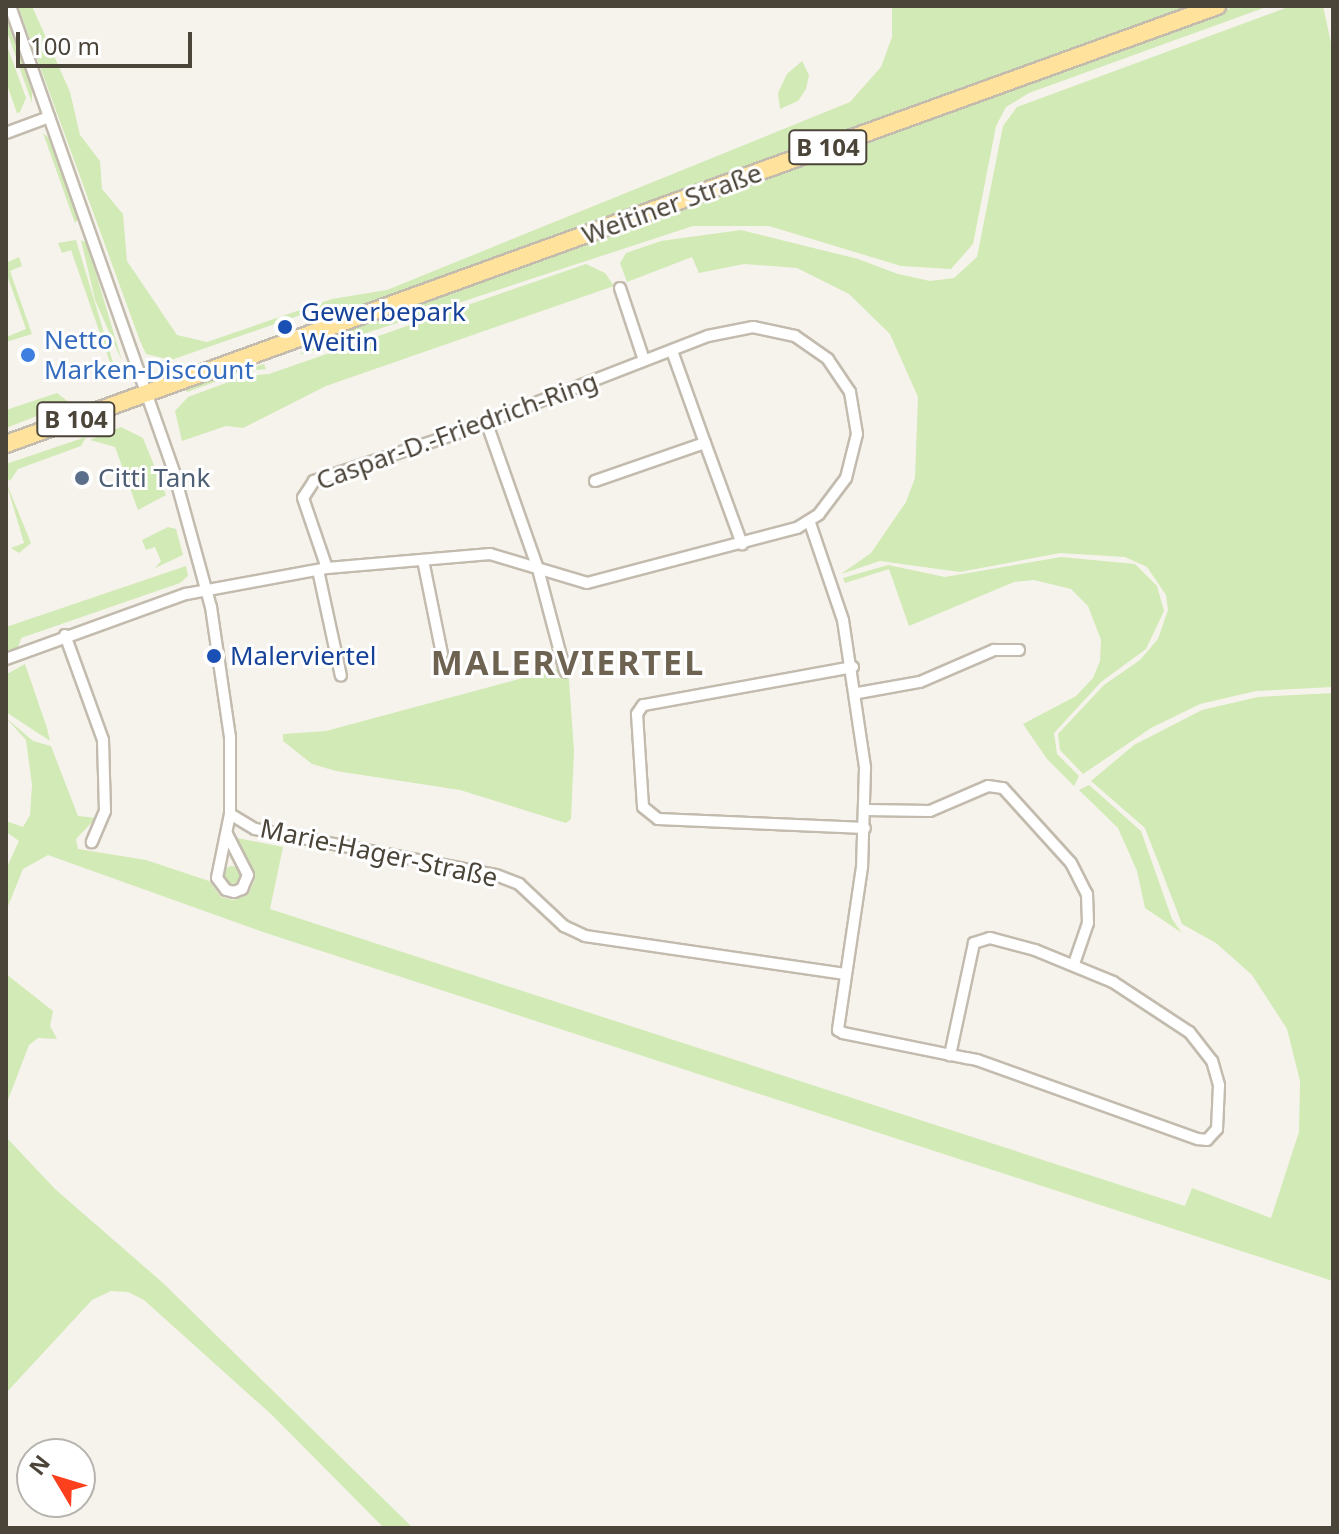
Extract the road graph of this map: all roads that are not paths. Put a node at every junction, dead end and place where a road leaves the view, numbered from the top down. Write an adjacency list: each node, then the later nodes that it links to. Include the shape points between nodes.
1 (10, 6): 3 (street)
2 (1217, 6): 8 (main road, Weitiner Straße / B 104)
3 (49, 117): 4 (street); 8 (street)
4 (6, 133)
5 (620, 288): 7 (street)
6 (672, 351): 7 (street, Caspar-D.-Friedrich-Ring); 10 (street); 13 (street, Caspar-D.-Friedrich-Ring, via 753,327 795,336 828,359 850,392 857,434 846,478)
7 (644, 360): 9 (street, Caspar-D.-Friedrich-Ring)
8 (145, 394): 11 (main road, B 104); 18 (street)
9 (486, 421): 16 (street, Caspar-D.-Friedrich-Ring, via 306,486 303,498); 17 (street)
10 (705, 443): 12 (street); 14 (street)
11 (6, 444)
12 (595, 481)
13 (810, 523): 14 (street); 23 (street)
14 (742, 544): 17 (street, via 598,582)
15 (423, 560): 16 (street); 17 (street, via 490,554); 21 (street)
16 (323, 569): 18 (street); 25 (street)
17 (538, 569): 24 (street)
18 (206, 590): 19 (street); 28 (street, via 225,687)
19 (65, 635): 22 (street); 31 (street, via 103,740 105,811)
20 (1019, 650): 26 (street, via 994,650 920,682)
21 (442, 654)
22 (8, 658)
23 (853, 667): 26 (street); 29 (street, via 643,705 637,714 643,807 658,819)
24 (565, 671)
25 (341, 676)
26 (858, 693): 27 (street)
27 (866, 810): 29 (street); 32 (street, via 930,811 988,786 1003,788 1071,863 1087,894 1088,923)
28 (230, 814): 30 (street); 33 (street, Marie-Hager-Straße, via 255,829 496,875 519,884 564,926 585,936)
29 (865, 828): 33 (street)
30 (227, 834): 30 (street, via 217,878 234,892 242,889 248,875)
31 (92, 842)
32 (1074, 964): 34 (street, via 990,938 974,943); 34 (street, via 1146,1001 1201,1044 1219,1085 1213,1136 1198,1139)
33 (845, 974): 34 (street, via 838,1030)
34 (950, 1055)

